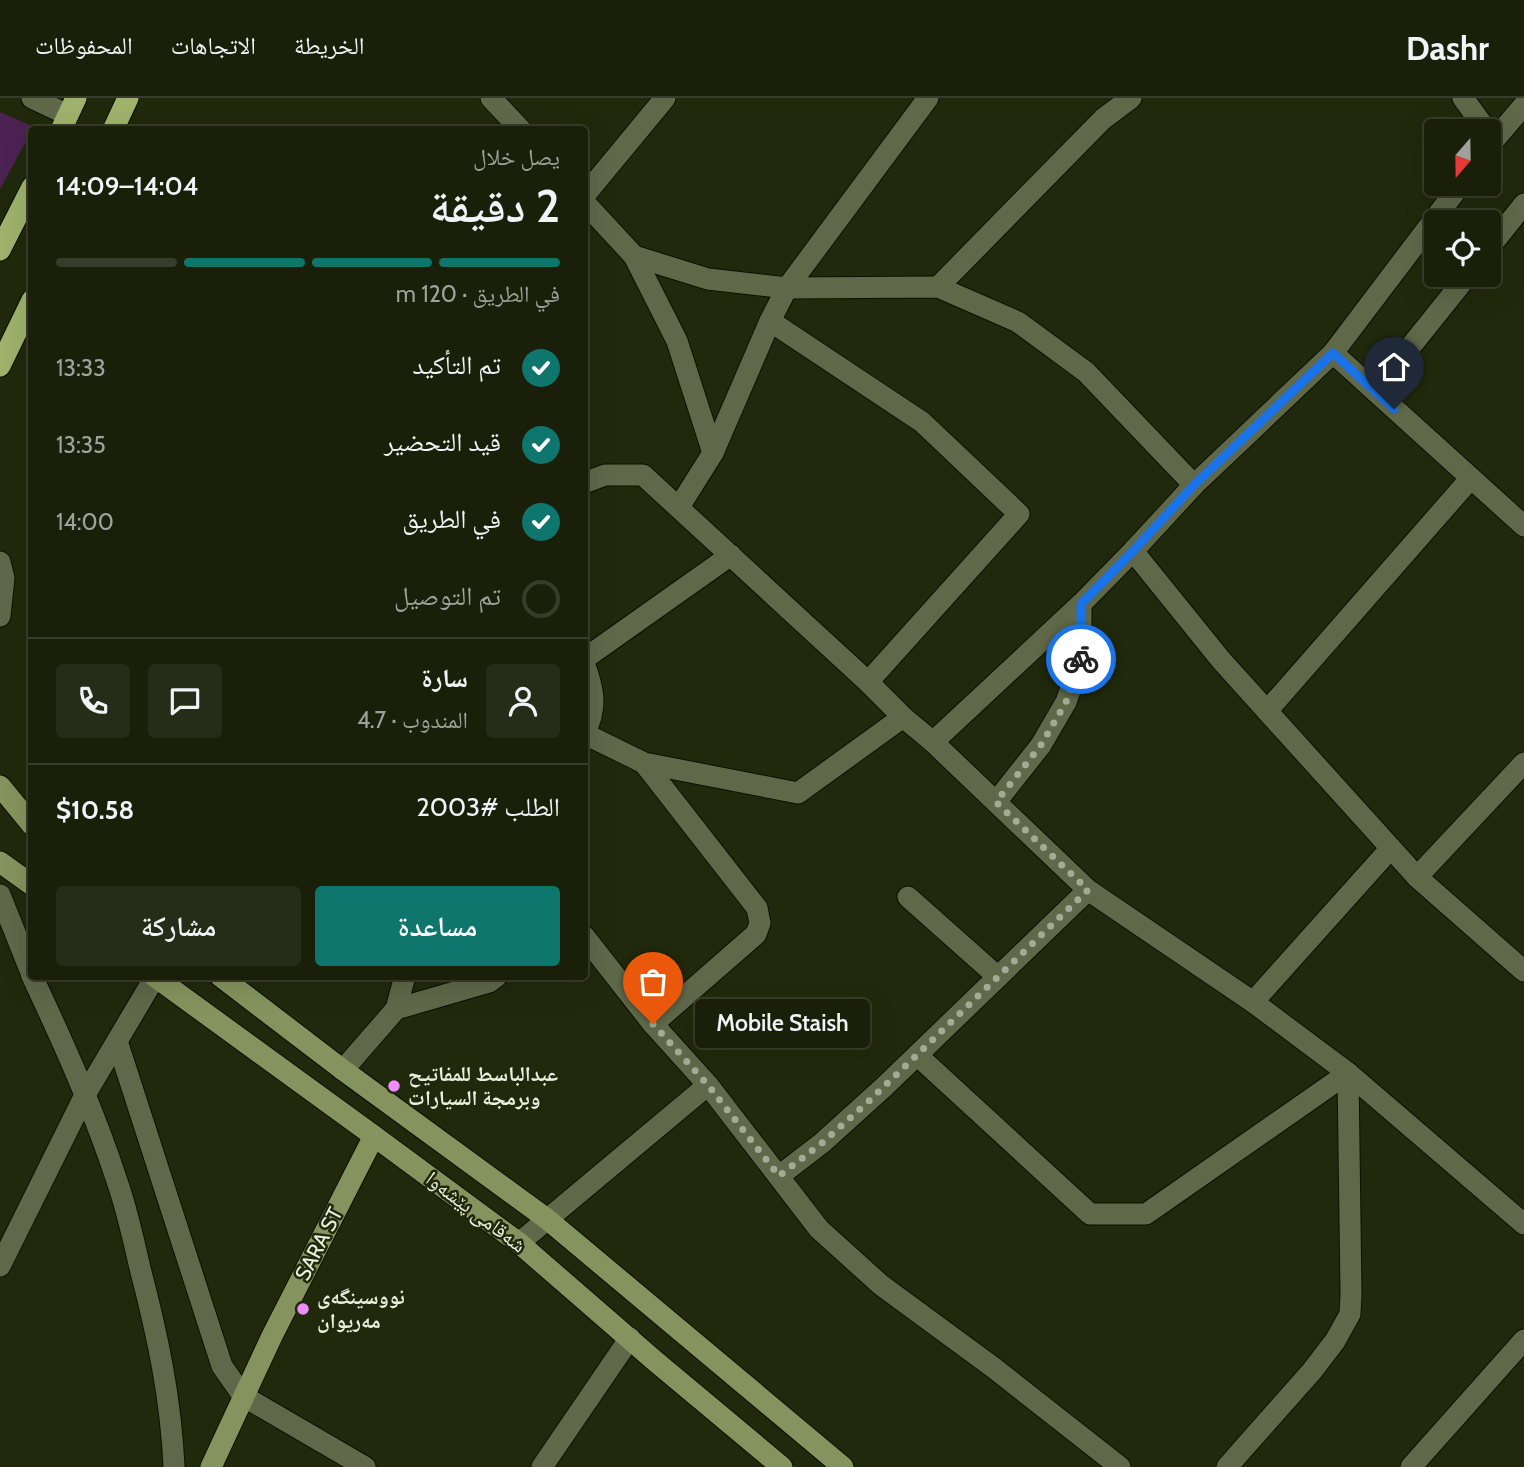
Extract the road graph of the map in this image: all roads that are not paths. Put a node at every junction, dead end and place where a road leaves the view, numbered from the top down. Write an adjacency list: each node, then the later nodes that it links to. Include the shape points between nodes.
1 (32, 98): 9 (street)
2 (128, 98): 11 (highway)
3 (491, 98): 12 (street)
4 (665, 98): 14 (street)
5 (928, 98): 24 (street)
6 (1131, 98): 22 (street, via 1103,119)
7 (1463, 98): 10 (street)
8 (1524, 104): 13 (street)
9 (68, 114)
10 (1477, 119)
11 (115, 126)
12 (517, 126)
13 (1502, 126)
14 (588, 191)
15 (28, 195): 20 (highway)
16 (1452, 196): 27 (street)
17 (1524, 204): 19 (street)
18 (588, 206): 21 (street)
19 (1501, 233)
20 (0, 250)
21 (634, 257): 24 (street, via 708,279); 30 (street, via 677,341)
22 (938, 287): 24 (street); 33 (street, via 1018,322 1086,372)
23 (1458, 287): 29 (street)
24 (787, 288): 26 (street)
25 (28, 308): 28 (highway)
26 (770, 321): 30 (street); 43 (street, via 922,422 1020,514)
27 (1333, 353): 29 (street); 33 (street)
28 (0, 366)
29 (1375, 391): 31 (street)
30 (713, 453): 34 (street)
31 (1471, 478): 35 (street); 44 (street)
32 (588, 481): 34 (street, via 605,475 643,475)
33 (1194, 485): 36 (street)
34 (679, 507): 37 (street)
35 (1524, 526)
36 (1133, 551): 39 (street); 44 (street)
37 (731, 555): 41 (street); 43 (street)
38 (0, 562): 40 (street, via 4,578)
39 (1081, 604): 48 (street); 52 (street, via 1082,660 1066,702 1041,745)
40 (0, 616)
41 (588, 658)
42 (588, 672): 46 (street, via 594,708)
43 (868, 682): 45 (street)
44 (1267, 711): 54 (street)
45 (903, 717): 48 (street); 49 (street, via 798,793)
46 (588, 728)
47 (588, 735): 49 (street)
48 (933, 743): 52 (street)
49 (644, 763): 73 (street, via 757,908 760,923 756,934)
50 (1524, 763): 56 (street)
51 (0, 786): 53 (main road)
52 (996, 802): 58 (street)
53 (28, 820)
54 (1391, 848): 56 (street); 71 (street)
55 (0, 862): 57 (main road)
56 (1417, 877): 63 (street)
57 (28, 883)
58 (1088, 890): 64 (street); 71 (street)
59 (0, 895): 62 (street)
60 (908, 897): 64 (street)
61 (588, 941): 73 (street)
62 (28, 966)
63 (1524, 971)
64 (998, 977): 75 (street)
65 (34, 980): 79 (street)
66 (152, 980): 74 (street)
67 (158, 980): 80 (main road, شەقامی پێشەوا)
68 (225, 980): 76 (main road, شەقامی پێشەوا)
69 (404, 980): 72 (street)
70 (492, 980): 72 (street)
71 (1253, 1002): 77 (street)
72 (396, 1009): 76 (street)
73 (653, 1024): 78 (street)
74 (117, 1041): 79 (street); 88 (street, via 222,1366)
75 (917, 1055): 77 (street, via 1090,1214 1146,1214); 81 (street, via 822,1143)
76 (343, 1070): 82 (main road, شەقامی پێشەوا)
77 (1348, 1073): 83 (street); 96 (street, via 1350,1314 1312,1371)
78 (708, 1085): 81 (street); 82 (street)
79 (85, 1095): 85 (street); 89 (street, via 119,1186 153,1317 165,1376)
80 (374, 1136): 84 (main road, شەقامی پێشەوا); 88 (main road, SARA ST)
81 (779, 1176): 95 (street, via 819,1229 881,1285)
82 (547, 1219): 84 (street); 94 (main road, شەقامی پێشەوا)
83 (1524, 1224)
84 (519, 1243): 86 (main road, شەقامی پێشەوا)
85 (0, 1266)
86 (630, 1338): 92 (street); 93 (main road, شەقامی پێشەوا)
87 (1524, 1340): 97 (street)
88 (243, 1396): 90 (main road, SARA ST); 91 (street)
89 (174, 1467)
90 (211, 1467)
91 (365, 1467)
92 (541, 1467)
93 (782, 1467)
94 (843, 1467)
95 (1120, 1467)
96 (1227, 1467)
97 (1410, 1467)

